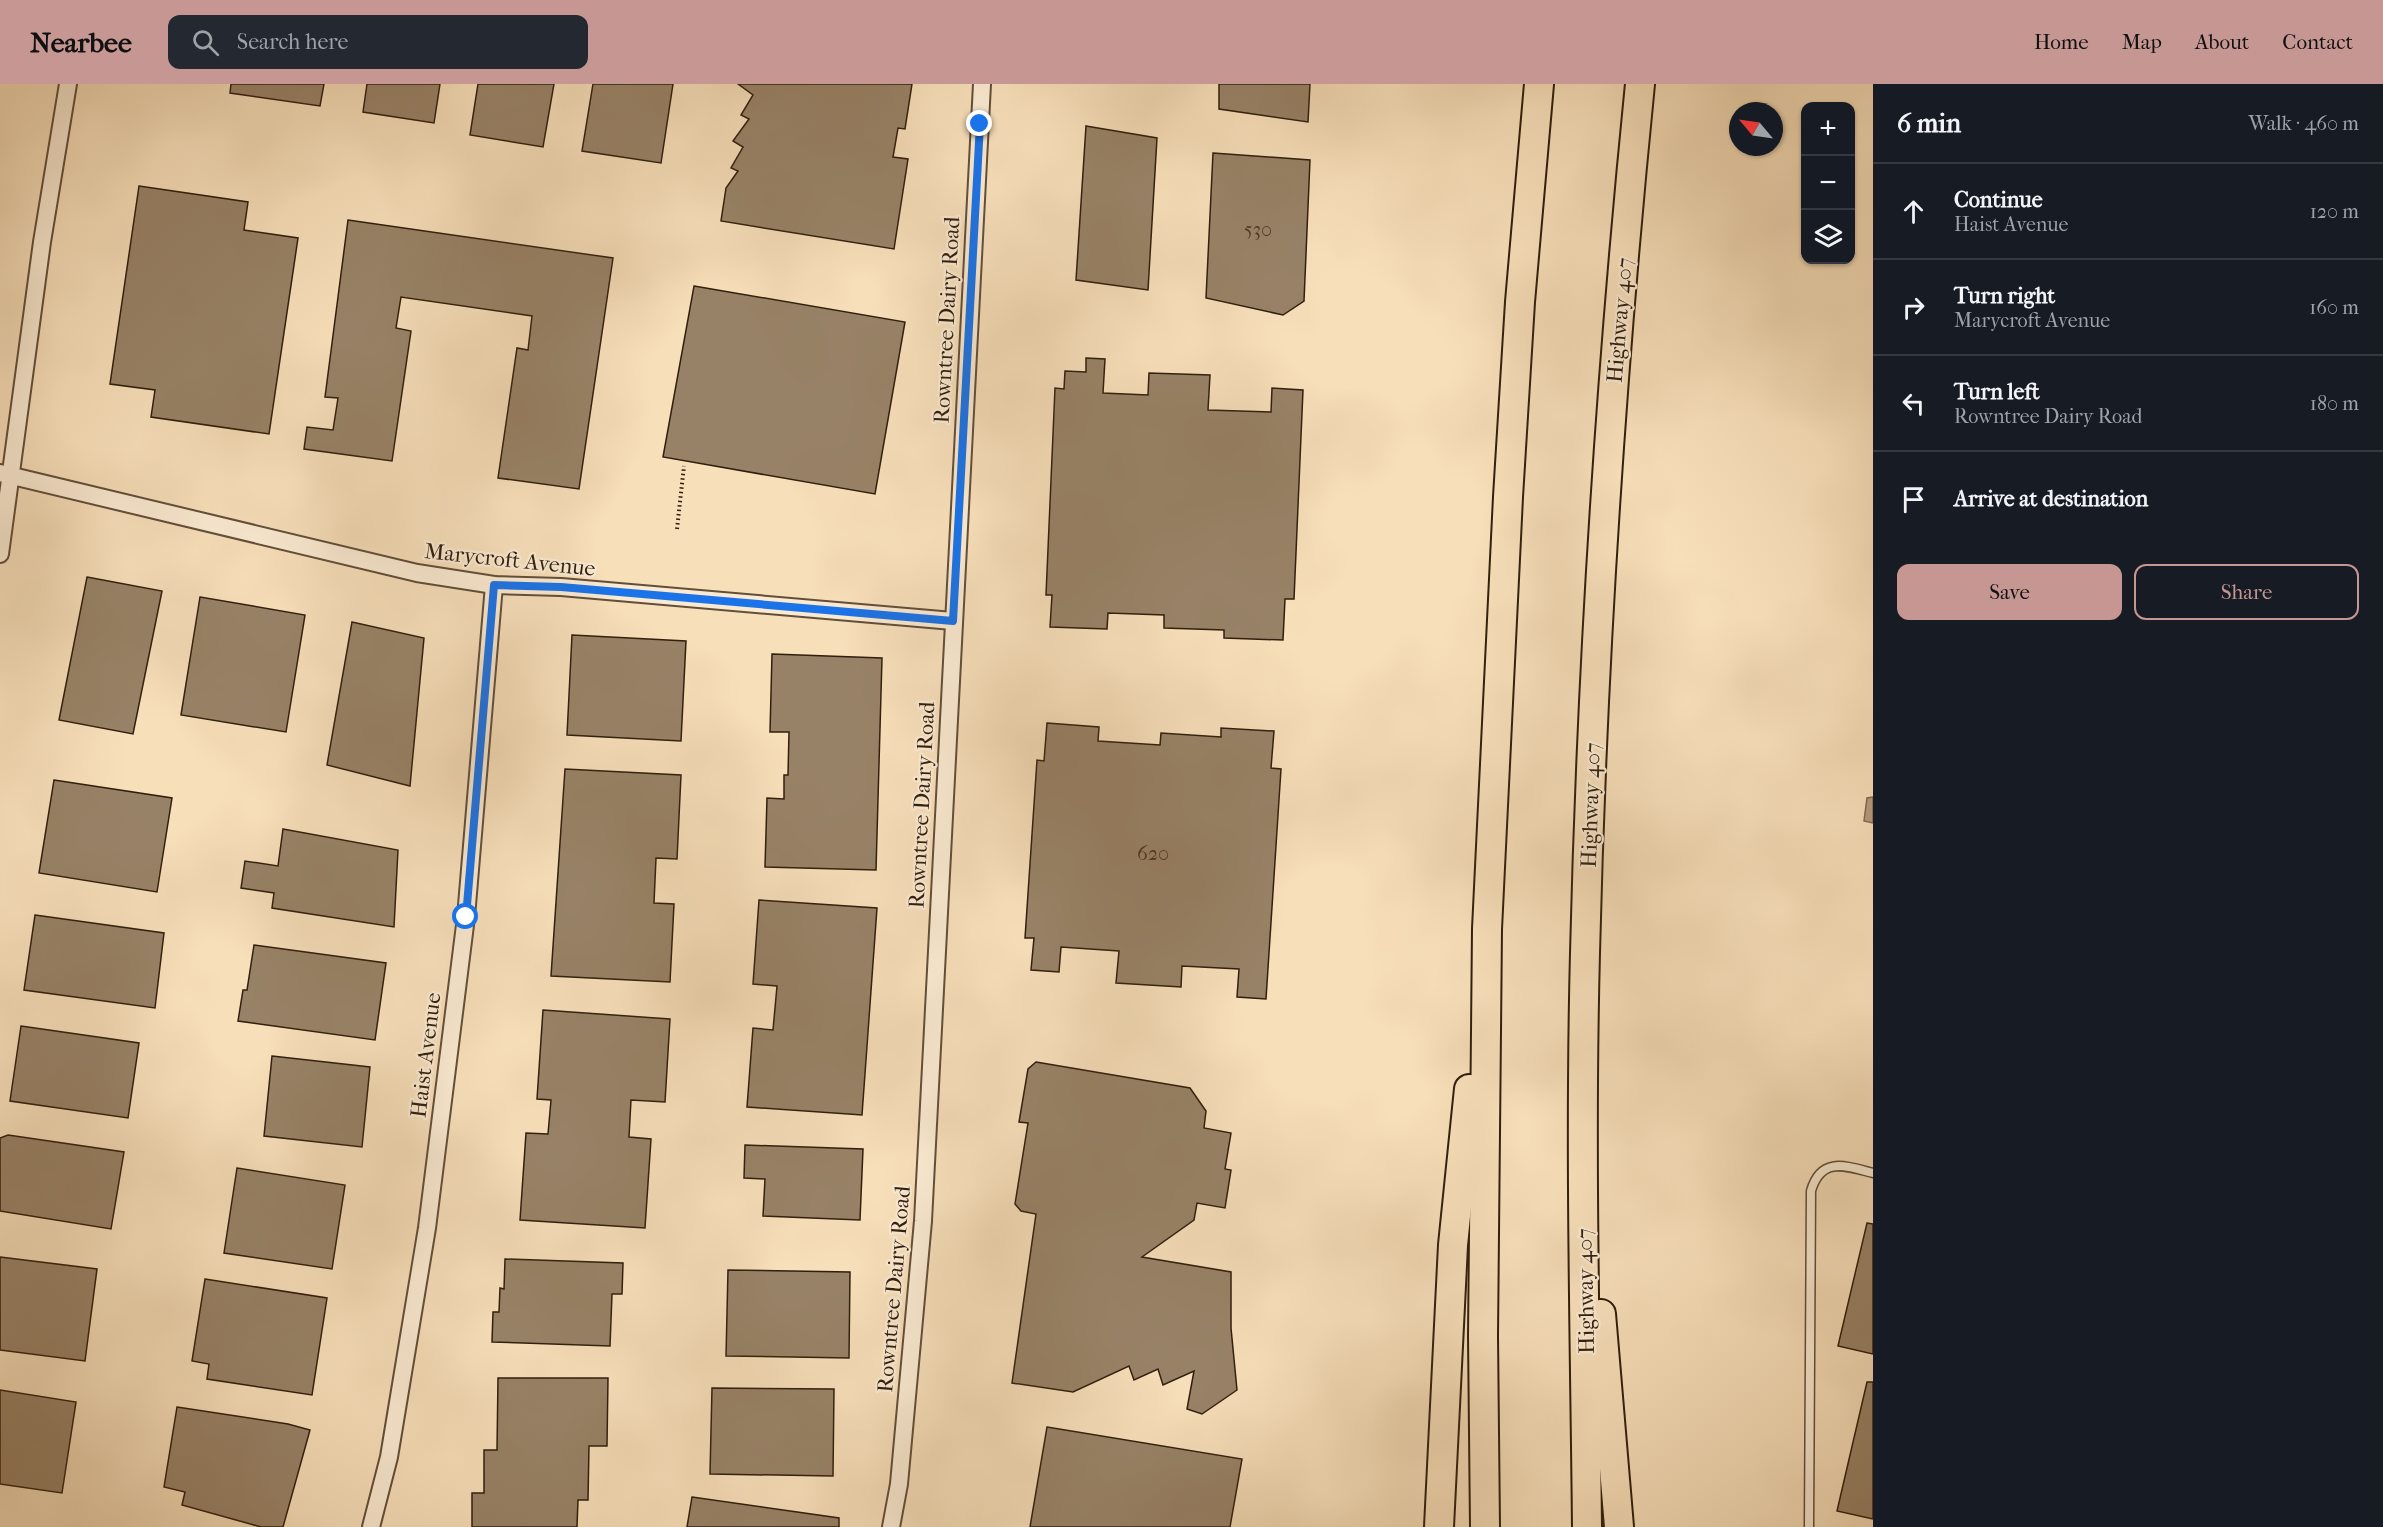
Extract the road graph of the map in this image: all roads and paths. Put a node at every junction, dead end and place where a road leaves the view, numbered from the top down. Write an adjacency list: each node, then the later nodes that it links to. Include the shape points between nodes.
1 (68, 84): 6 (street)
2 (982, 84): 10 (street, Rowntree Dairy Road)
3 (1539, 84): 11 (highway, via 1520,302)
4 (1640, 84): 12 (highway, Highway 407, via 1600,581 1585,954)
5 (684, 466): 7 (path)
6 (6, 475): 8 (street); 9 (street, Marycroft Avenue, via 417,573)
7 (677, 529)
8 (0, 554)
9 (494, 585): 10 (street, Marycroft Avenue, via 561,587); 14 (street, Haist Avenue, via 466,917 427,1228 389,1457)
10 (953, 621): 15 (street, Rowntree Dairy Road, via 923,1221 899,1484)
11 (1487, 929): 16 (highway, via 1454,1245); 17 (highway)
12 (1583, 1131): 18 (highway, Highway 407); 19 (highway, via 1612,1414)
13 (1873, 1173): 20 (lane, via 1837,1164 1814,1180 1811,1191)
14 (371, 1527)
15 (891, 1527)
16 (1439, 1527)
17 (1485, 1527)
18 (1587, 1527)
19 (1619, 1527)
20 (1809, 1527)

